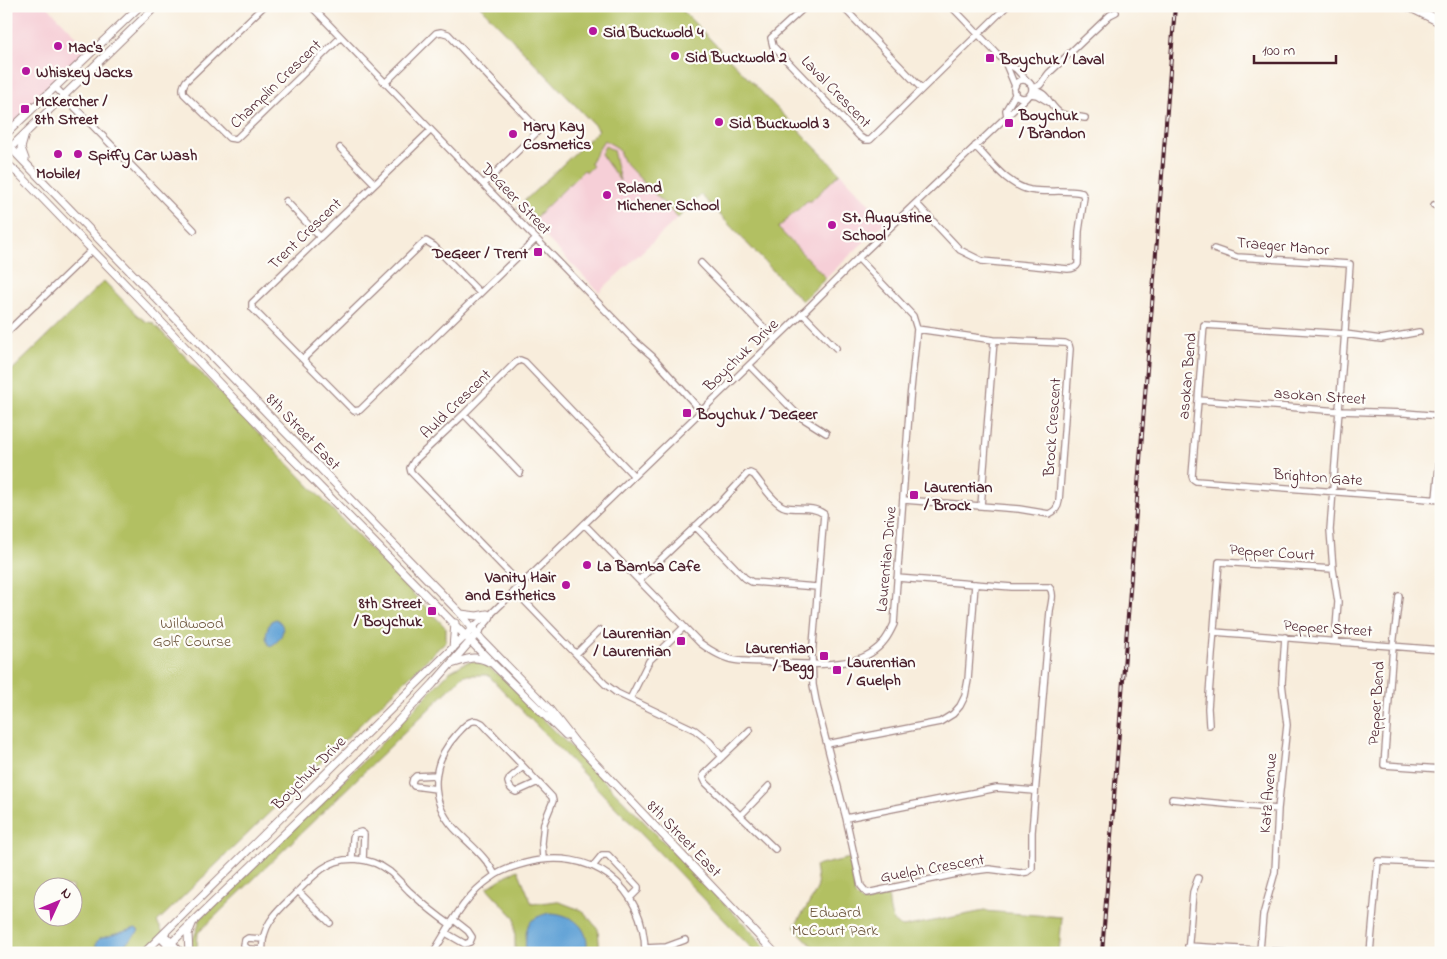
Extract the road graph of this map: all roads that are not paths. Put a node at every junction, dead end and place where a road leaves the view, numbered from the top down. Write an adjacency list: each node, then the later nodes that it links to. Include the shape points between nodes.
1 (140, 6): 17 (main road)
2 (156, 6): 21 (main road)
3 (264, 6): 13 (street, Champlin Crescent, via 183,86 184,94 228,138 236,140)
4 (311, 6): 13 (street, DeGeer Street)
5 (806, 6): 18 (street, Laval Crescent, via 771,38 771,42 860,137 870,140)
6 (842, 6): 18 (street)
7 (951, 6): 12 (street)
8 (1007, 6): 12 (street, Laval Crescent)
9 (1409, 6): 11 (highway)
10 (1116, 12): 19 (street, Boychuk Drive, via 1040,85)
11 (1441, 22)
12 (979, 35): 14 (street); 18 (street, Laval Crescent)
13 (341, 37): 15 (street, DeGeer Street)
14 (1005, 62): 16 (street); 19 (street, via 1016,68)
15 (385, 83): 26 (street, DeGeer Street); 37 (street, via 436,33 448,34 536,127 537,132)
16 (1016, 86): 19 (street, via 1021,81); 20 (street)
17 (56, 88): 21 (street); 24 (main road)
18 (922, 88)
19 (1030, 89): 20 (street, via 1022,98); 22 (street, Boychuk Drive); 23 (street, via 1043,93 1059,112)
20 (1016, 93): 22 (street, Boychuk Drive, via 1006,110)
21 (64, 96): 27 (main road); 42 (street)
22 (1007, 116): 29 (street, Boychuk Drive)
23 (1085, 118)
24 (15, 126): 25 (main road); 28 (main road)
25 (6, 128)
26 (431, 130): 36 (street, Trent Crescent); 37 (street, DeGeer Street)
27 (26, 132): 30 (main road); 33 (main road, via 21,152)
28 (6, 134)
29 (975, 146): 39 (street, Boychuk Drive); 39 (street, via 1019,186 1031,190 1082,192 1076,267 1068,269 982,261 960,250)
30 (8, 148): 33 (main road, 8th Street East)
31 (340, 148): 36 (street)
32 (6, 163): 35 (main road, 8th Street East)
33 (28, 166): 84 (main road, 8th Street East)
34 (6, 172): 35 (main road)
35 (20, 175): 46 (main road, 8th Street East)
36 (375, 184): 43 (street, Trent Crescent)
37 (484, 184): 44 (street, DeGeer Street)
38 (286, 201): 43 (street)
39 (916, 203): 47 (street, Boychuk Drive)
40 (1434, 205): 41 (street)
41 (1441, 208)
42 (194, 230)
43 (320, 237): 58 (street, Trent Crescent, via 252,303 252,308)
44 (536, 239): 49 (street, Trent Crescent); 61 (street, DeGeer Street)
45 (1214, 249): 54 (street, Traeger Manor, via 1237,257 1350,264)
46 (92, 250): 53 (street); 86 (main road, 8th Street East)
47 (858, 258): 50 (street, Boychuk Drive); 51 (street, via 913,316)
48 (701, 263): 55 (street)
49 (480, 293): 58 (street, via 426,241); 58 (street, Trent Crescent, via 360,410 354,411 347,406)
50 (802, 313): 55 (street, Boychuk Drive); 57 (street)
51 (917, 329): 56 (street, Brock Crescent); 71 (street, Laurentian Drive)
52 (1419, 332): 54 (street, via 1381,339)
53 (6, 333)
54 (1345, 334): 60 (street, asokan Bend, via 1204,326); 62 (street)
55 (775, 339): 59 (street, Boychuk Drive)
56 (994, 340): 73 (street); 73 (street, Brock Crescent, via 1069,345 1065,438 1056,510 1049,514)
57 (836, 348)
58 (303, 359)
59 (749, 365): 61 (street, Boychuk Drive); 65 (street, via 799,416)
60 (1198, 400): 62 (street, asokan Street); 69 (street, asokan Bend)
61 (702, 410): 68 (street, Boychuk Drive)
62 (1339, 411): 64 (street, asokan Street); 70 (street)
63 (464, 414): 67 (street); 68 (street, Auld Crescent, via 517,361 522,361); 80 (street, Auld Crescent, via 414,461 411,472)
64 (1441, 416)
65 (826, 433)
66 (1441, 444): 72 (street)
67 (520, 473)
68 (634, 476): 74 (street, Boychuk Drive)
69 (1193, 479): 70 (street, Brighton Gate)
70 (1334, 491): 72 (street, Brighton Gate); 76 (street, via 1330,530)
71 (904, 500): 73 (street, Brock Crescent); 77 (street, Laurentian Drive)
72 (1438, 500)
73 (981, 506)
74 (584, 524): 78 (street, Laurentian Drive); 80 (street, Boychuk Drive)
75 (695, 526): 78 (street); 81 (street, via 752,582); 81 (street, Guelph Crescent, via 750,474 783,507 818,509 824,514)
76 (1333, 569): 90 (street, Pepper Court, via 1219,562); 93 (street, via 1338,602)
77 (897, 578): 79 (street, Guelph Crescent); 100 (street, Laurentian Drive, via 894,624 886,640 869,654 853,660)
78 (639, 580): 87 (street, Laurentian Drive)
79 (975, 584): 105 (street, via 968,680 965,696 953,714 940,722); 113 (street, Guelph Crescent, via 1049,587 1053,594)
80 (521, 585): 82 (street, Boychuk Drive)
81 (818, 588): 100 (street, Guelph Crescent)
82 (515, 591): 85 (street, Boychuk Drive); 97 (street)
83 (1399, 596): 94 (street)
84 (461, 614): 85 (main road); 89 (main road, 8th Street East)
85 (490, 614): 89 (street, Boychuk Drive, via 490,618)
86 (455, 623): 92 (main road, 8th Street East); 95 (main road)
87 (684, 627): 100 (street, Laurentian Drive, via 713,652 734,660); 101 (street, via 649,661)
88 (600, 630): 97 (street)
89 (475, 631): 92 (main road, Boychuk Drive); 104 (main road, 8th Street East, via 550,710)
90 (1214, 632): 91 (street, Pepper Street); 102 (street)
91 (1285, 637): 93 (street, Pepper Street); 115 (street, Katz Avenue, via 1282,683 1287,725)
92 (468, 638): 95 (main road, Boychuk Drive); 98 (main road, Boychuk Drive); 99 (main road, 8th Street East)
93 (1335, 641): 94 (street, Pepper Street)
94 (1393, 646): 96 (street, Pepper Street); 108 (street, Pepper Bend, via 1384,765)
95 (453, 648): 132 (main road, Boychuk Drive)
96 (1441, 650)
97 (576, 654): 101 (street, via 606,684)
98 (450, 664): 99 (main road, via 480,657); 128 (main road, Boychuk Drive, via 368,753)
99 (493, 664): 104 (main road, 8th Street East)
100 (812, 665): 105 (street, Guelph Crescent, via 813,685)
101 (630, 699): 106 (street, via 695,730)
102 (1209, 725)
103 (750, 730): 106 (street)
104 (575, 742): 146 (main road, 8th Street East)
105 (827, 744): 117 (street, Guelph Crescent)
106 (722, 757): 116 (street, via 703,777)
107 (523, 767): 109 (street, via 482,723 474,720 459,732 444,752); 110 (street); 110 (street, via 510,778 508,786 516,792)
108 (1441, 769)
109 (436, 775): 112 (street); 112 (street, via 416,776 412,783)
110 (538, 782): 119 (street, via 553,801 544,823)
111 (769, 786): 116 (street)
112 (436, 789): 124 (street, via 442,812 452,827 488,863)
113 (1036, 791): 117 (street, via 997,788); 117 (street, Guelph Crescent, via 1032,868 1027,872 989,869 966,872 867,893 861,886)
114 (1172, 799): 115 (street)
115 (1278, 808): 138 (street, Katz Avenue, via 1274,872 1263,915)
116 (740, 816): 118 (street)
117 (846, 818)
118 (775, 848)
119 (543, 858): 123 (street, via 576,860); 124 (street)
120 (352, 859): 121 (street); 121 (street, via 354,834 361,832 365,839); 126 (street, via 323,868)
121 (363, 860): 129 (street, via 391,873 438,916)
122 (1441, 864): 148 (street, via 1378,861)
123 (593, 866): 127 (street, via 615,880); 127 (street, via 602,855 608,855 638,887)
124 (495, 875): 129 (street, via 463,904)
125 (1198, 878): 137 (street)
126 (298, 891): 130 (street); 133 (street, via 274,915)
127 (630, 898): 136 (street, via 641,920)
128 (194, 919): 135 (main road, Boychuk Drive); 144 (main road, via 188,934)
129 (452, 922): 131 (street); 131 (street, via 468,931 472,937 470,942 465,944)
130 (330, 924)
131 (446, 932): 145 (street)
132 (162, 936): 135 (street); 140 (main road, Boychuk Drive)
133 (263, 939): 139 (street); 139 (street, via 248,938 244,945 248,949)
134 (684, 940): 136 (street)
135 (170, 944): 141 (main road, Boychuk Drive); 142 (street); 143 (street)
136 (645, 950)
137 (1188, 950): 138 (street)
138 (1260, 950): 147 (street)
139 (262, 951)
140 (144, 953)
141 (161, 953)
142 (175, 953)
143 (182, 953)
144 (189, 953)
145 (433, 953)
146 (775, 953)
147 (1306, 953)
148 (1370, 953)

